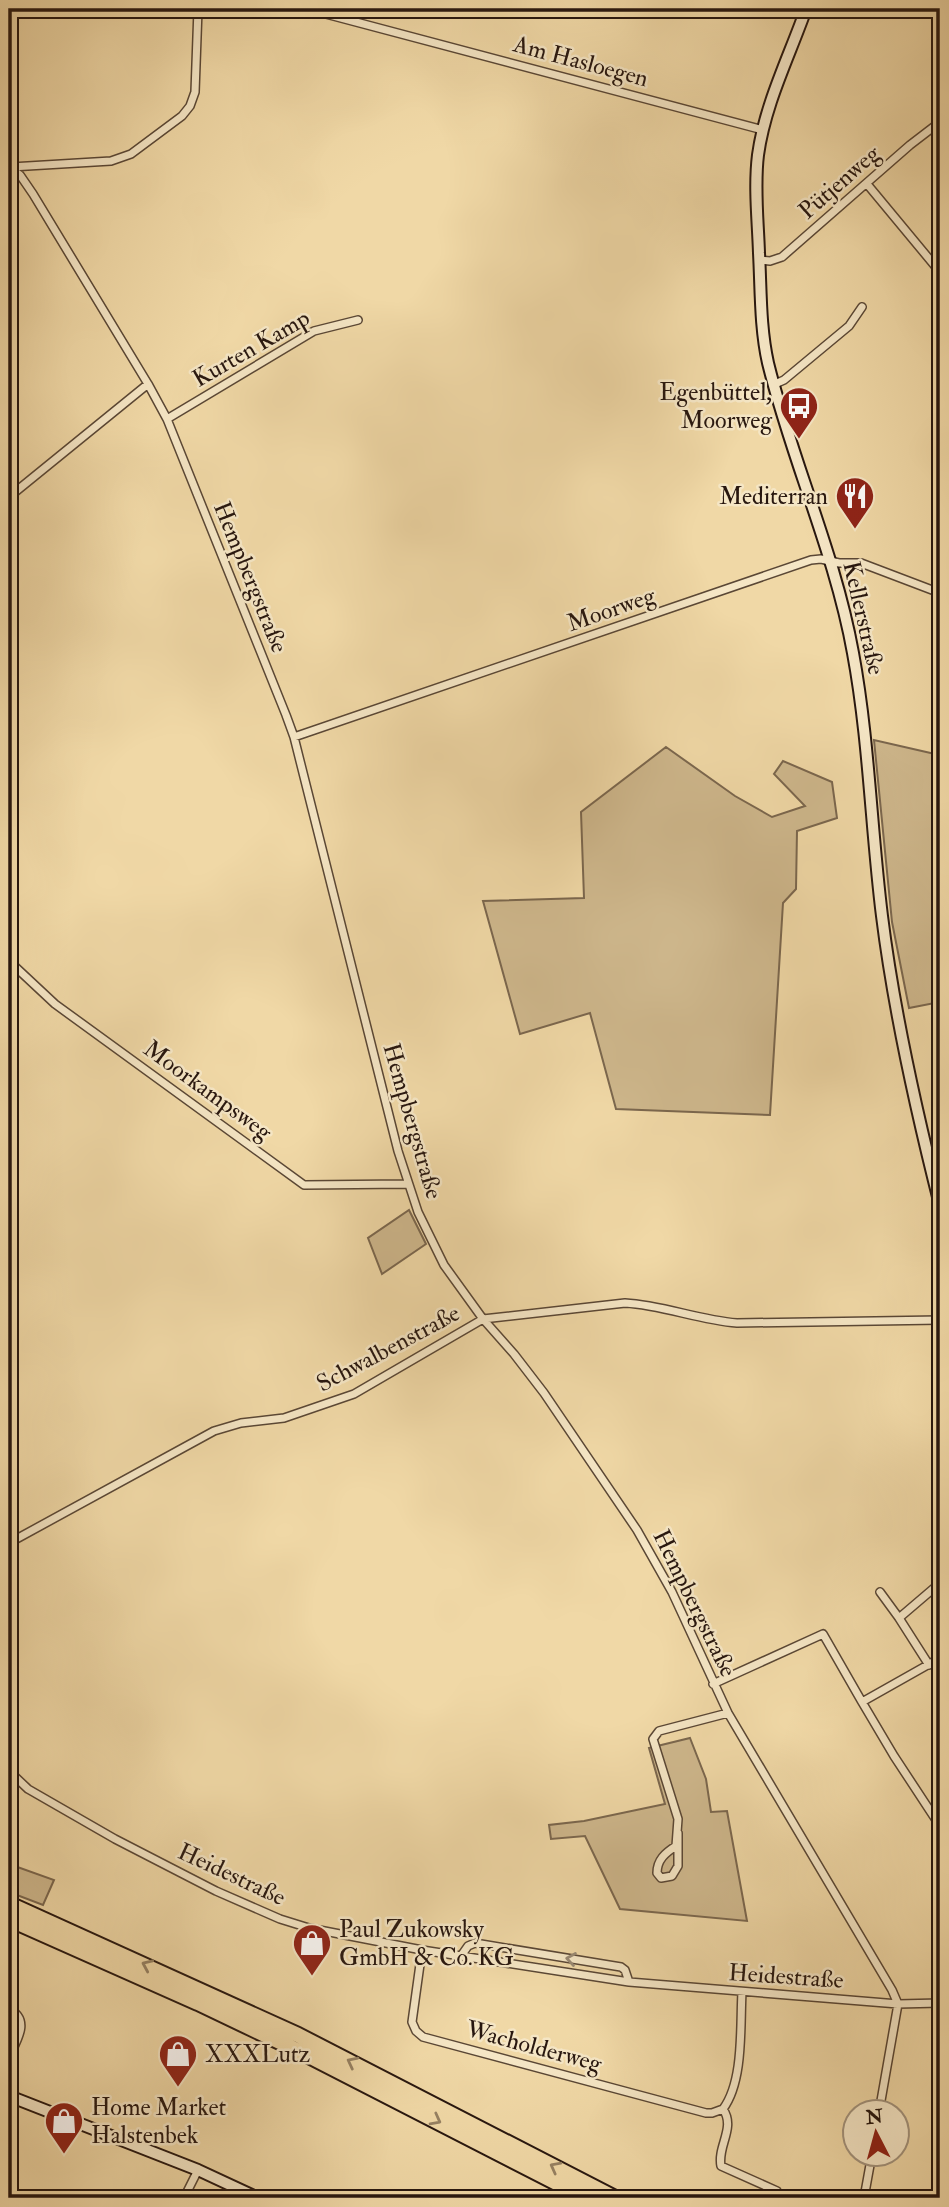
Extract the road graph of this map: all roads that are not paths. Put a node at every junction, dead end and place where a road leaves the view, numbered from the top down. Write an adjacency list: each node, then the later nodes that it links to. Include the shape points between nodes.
1 (198, 9): 6 (street, via 195,92 182,116 131,154 111,161)
2 (307, 9): 5 (street, Am Hasloegen)
3 (806, 9): 5 (main road, Kellerstraße)
4 (940, 122): 7 (street, Pütjenweg)
5 (763, 130): 8 (main road, Kellerstraße, via 757,184)
6 (10, 167): 12 (street, Hempbergstraße, via 33,194)
7 (867, 184): 8 (street, Pütjenweg, via 782,257); 9 (street)
8 (759, 260): 13 (main road, Kellerstraße, via 762,330)
9 (940, 272)
10 (862, 307): 13 (street, via 849,326)
11 (358, 320): 14 (street, Kurten Kamp, via 314,331)
12 (148, 384): 14 (street, Hempbergstraße); 15 (street)
13 (775, 384): 16 (main road, Kellerstraße)
14 (167, 419): 18 (street, Hempbergstraße)
15 (9, 497)
16 (830, 560): 17 (street, Moorweg, via 861,563); 18 (street, Moorweg, via 811,560); 21 (main road, Kellerstraße, via 849,631 862,711 882,916 897,1013)
17 (940, 593)
18 (294, 737): 20 (street, Hempbergstraße)
19 (9, 961): 20 (street, Moorkampsweg, via 55,1004 304,1185)
20 (407, 1184): 22 (street, Hempbergstraße, via 434,1246)
21 (940, 1205)
22 (483, 1319): 23 (street, Schwalbenstraße, via 625,1303 737,1323); 24 (street, Schwalbenstraße, via 354,1394 284,1418 214,1431); 30 (street, Hempbergstraße, via 544,1393 638,1530)
23 (940, 1320)
24 (9, 1544)
25 (940, 1583): 27 (street)
26 (880, 1592): 27 (street)
27 (899, 1618): 29 (street)
28 (940, 1658): 29 (street)
29 (929, 1665): 31 (street)
30 (713, 1684): 31 (street, via 823,1633); 32 (street, Hempbergstraße)
31 (862, 1702): 34 (street)
32 (728, 1713): 35 (street, via 659,1731 653,1739 678,1819); 43 (street, Hempbergstraße)
33 (9, 1771): 38 (street, Heidestraße, via 28,1789 80,1820 250,1906 309,1928)
34 (940, 1826)
35 (678, 1833): 35 (street, via 676,1846 657,1866 661,1878 672,1876 678,1866)
36 (9, 1905): 55 (highway, one-way to 36, via 298,2035)
37 (9, 1919): 54 (highway, one-way to 54, via 304,2054)
38 (422, 1950): 39 (street, Heidestraße); 48 (street, Wacholderweg, via 412,2022 424,2037 706,2113)
39 (461, 1956): 40 (street, Heidestraße); 40 (street, Heidestraße, one-way to 39, via 621,1967 475,1943)
40 (629, 1982): 41 (street, Heidestraße)
41 (742, 1992): 43 (street, Heidestraße); 48 (street, via 737,2071)
42 (940, 2003): 43 (street, Heidestraße)
43 (898, 2004): 47 (street)
44 (9, 2009): 45 (street, via 21,2023)
45 (9, 2057)
46 (9, 2096): 50 (main road)
47 (881, 2098)
48 (723, 2109): 51 (street, via 729,2120 721,2165)
49 (869, 2168): 56 (street)
50 (198, 2170): 52 (street); 53 (main road)
51 (777, 2190)
52 (184, 2198)
53 (258, 2198)
54 (586, 2198)
55 (615, 2198)
56 (864, 2198)

